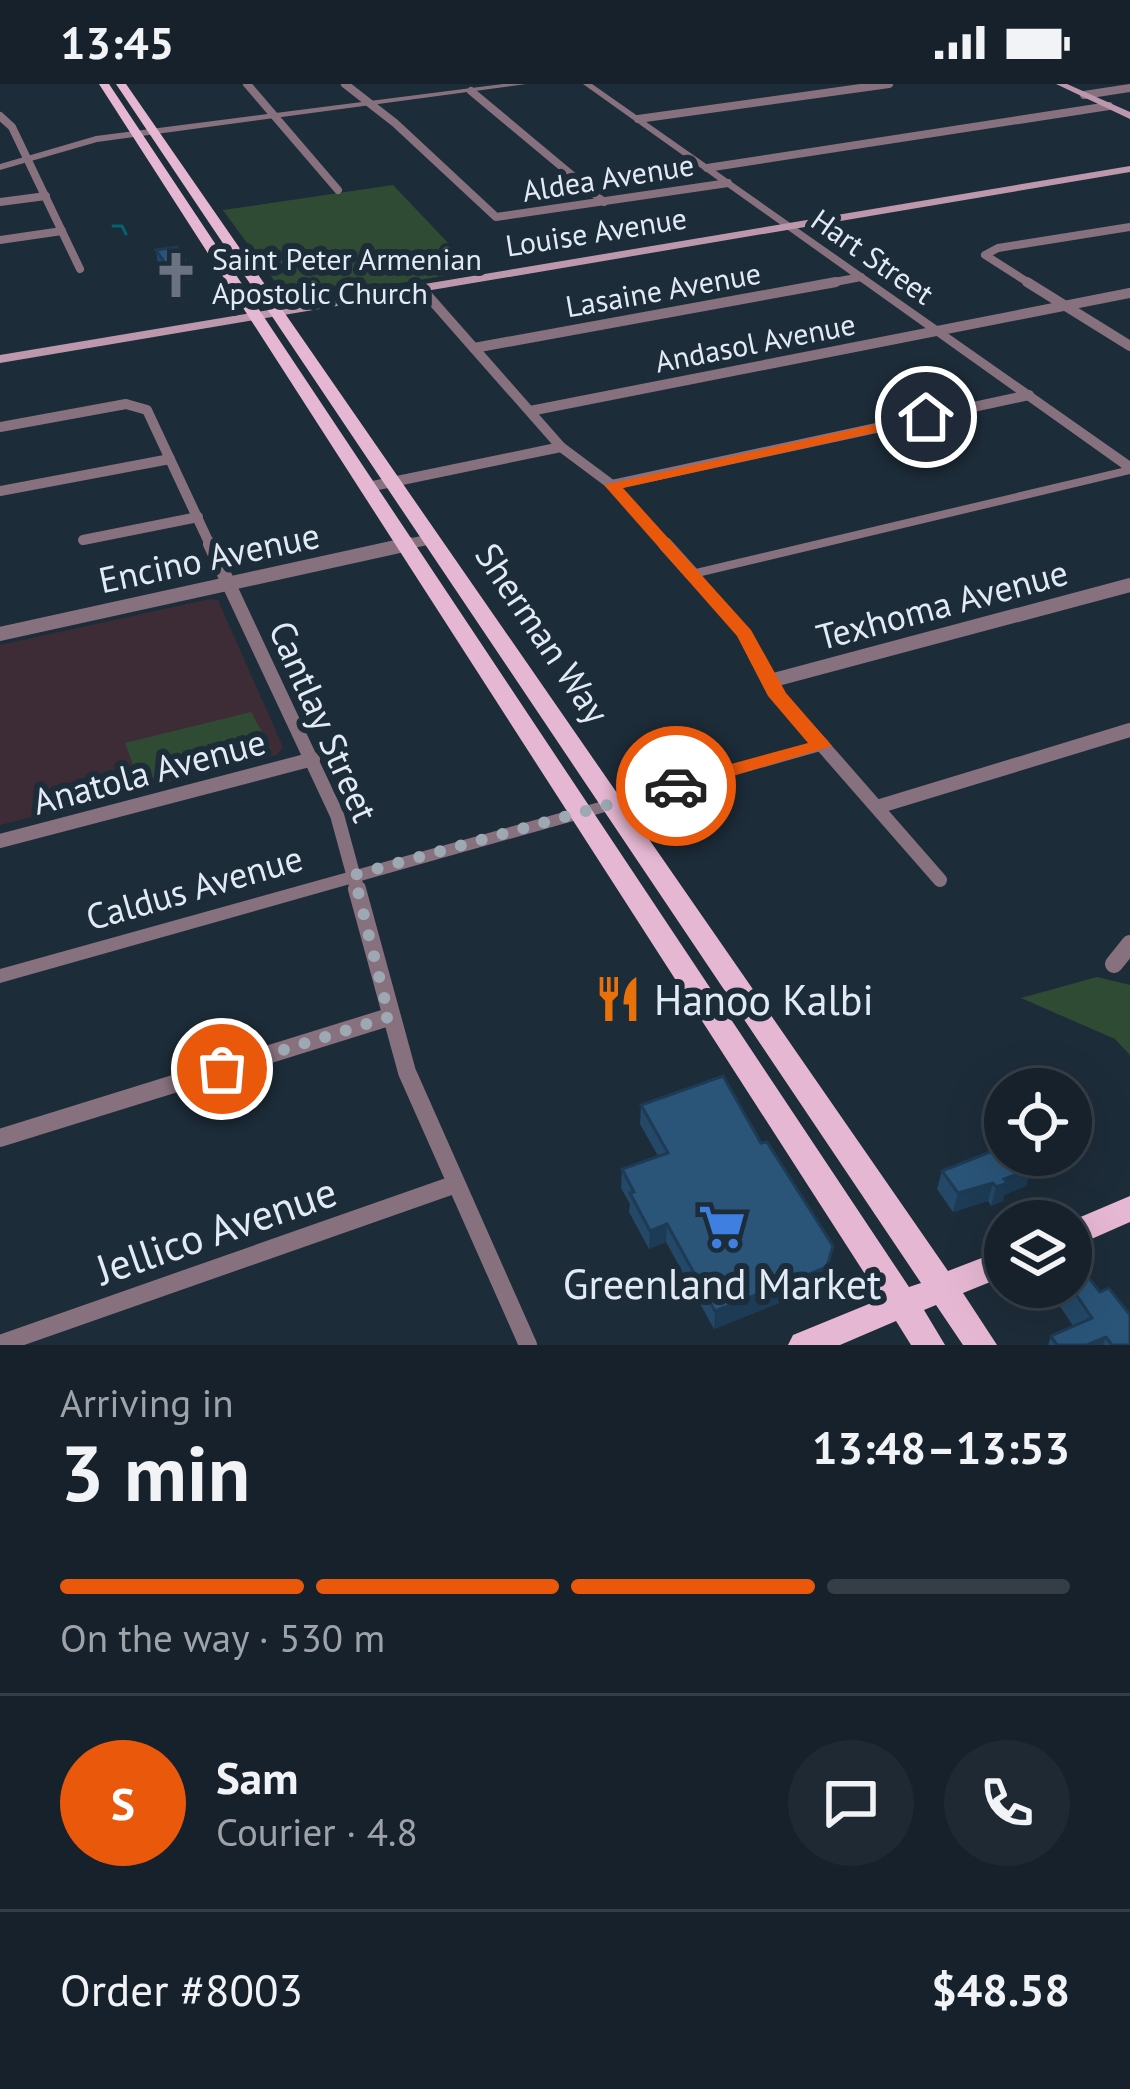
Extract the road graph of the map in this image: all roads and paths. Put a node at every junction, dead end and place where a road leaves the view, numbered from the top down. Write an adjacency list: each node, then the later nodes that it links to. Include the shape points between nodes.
1 (104, 84): 18 (main road, Sherman Way)
2 (121, 84): 18 (main road, Sherman Way)
3 (247, 84): 15 (street)
4 (345, 84): 12 (street)
5 (522, 84): 10 (street)
6 (587, 84): 17 (street, Hart Street)
7 (889, 84): 17 (street)
8 (1060, 84): 11 (main road)
9 (1130, 88): 11 (street)
10 (471, 91): 12 (street); 27 (street)
11 (1084, 95): 13 (main road)
12 (366, 104): 15 (street); 27 (street, Aldea Avenue, via 496,217)
13 (1109, 106): 16 (main road); 21 (street, Aldea Avenue)
14 (0, 116): 19 (street)
15 (276, 116): 18 (street); 24 (street)
16 (1130, 116)
17 (638, 119): 21 (street, Hart Street)
18 (146, 133): 19 (street); 37 (main road, Sherman Way); 38 (main road, Sherman Way)
19 (29, 159): 20 (street); 25 (street)
20 (0, 167)
21 (707, 168): 23 (street, Hart Street)
22 (1130, 169): 28 (main road, Louise Avenue)
23 (728, 183): 27 (street, Aldea Avenue); 28 (street, Hart Street)
24 (338, 190)
25 (46, 196): 26 (street); 30 (street)
26 (0, 202)
27 (604, 202)
28 (789, 226): 33 (street, Hart Street); 34 (main road, Louise Avenue)
29 (1130, 227): 36 (street, via 987,252)
30 (62, 231): 31 (street); 32 (street)
31 (0, 240)
32 (80, 268)
33 (861, 277): 39 (street, Hart Street); 41 (street, Lasaine Avenue)
34 (421, 288): 37 (main road, Louise Avenue); 41 (street)
35 (1130, 292): 36 (street, Andasol Avenue)
36 (1064, 305): 39 (street, Andasol Avenue); 40 (street)
37 (277, 312): 38 (main road, Louise Avenue); 49 (main road, Sherman Way)
38 (255, 316): 42 (main road, Louise Avenue); 51 (main road, Sherman Way)
39 (937, 331): 43 (street, Hart Street); 44 (street, Andasol Avenue)
40 (1130, 346)
41 (474, 348): 44 (street)
42 (0, 358)
43 (1028, 395): 48 (street, Hart Street); 50 (street)
44 (530, 411): 46 (street)
45 (0, 427): 47 (street, Cantlay Street, via 136,404 147,410)
46 (561, 448): 49 (street); 50 (street)
47 (170, 458): 52 (street); 53 (street, Cantlay Street)
48 (1130, 469): 57 (street)
49 (392, 482): 51 (street); 54 (main road, Sherman Way)
50 (612, 485): 57 (street)
51 (368, 487): 56 (main road, Sherman Way)
52 (0, 491)
53 (198, 517): 55 (street); 58 (street, Cantlay Street)
54 (431, 539): 56 (street, Encino Avenue); 65 (main road, Sherman Way)
55 (83, 540)
56 (405, 545): 58 (street, Encino Avenue); 67 (main road, Sherman Way)
57 (692, 574): 61 (street, via 745,634)
58 (230, 584): 60 (street, Encino Avenue); 64 (street, Cantlay Street)
59 (1130, 585): 61 (street, Texhoma Avenue)
60 (0, 634)
61 (770, 681): 63 (street)
62 (1130, 730): 66 (street)
63 (822, 746): 65 (street, Caldus Avenue); 66 (street)
64 (313, 759): 68 (street, Anatola Avenue); 69 (street, Cantlay Street)
65 (612, 803): 67 (street, Caldus Avenue); 80 (main road, Sherman Way)
66 (877, 807): 70 (street)
67 (580, 812): 69 (street, Caldus Avenue); 81 (main road, Sherman Way)
68 (0, 841)
69 (354, 875): 73 (street, Caldus Avenue); 74 (street, Cantlay Street)
70 (940, 880)
71 (1130, 944): 72 (street)
72 (1114, 964)
73 (0, 976)
74 (389, 1017): 75 (street); 76 (street, Cantlay Street)
75 (0, 1138)
76 (456, 1184): 82 (street, Jellico Avenue); 83 (street, Cantlay Street)
77 (1130, 1209): 78 (main road)
78 (1092, 1225)
79 (984, 1271): 80 (main road)
80 (942, 1288): 81 (main road); 86 (main road, Sherman Way)
81 (903, 1304): 84 (main road); 85 (main road, Sherman Way)
82 (0, 1344)
83 (528, 1345)
84 (804, 1345)
85 (929, 1345)
86 (981, 1345)

